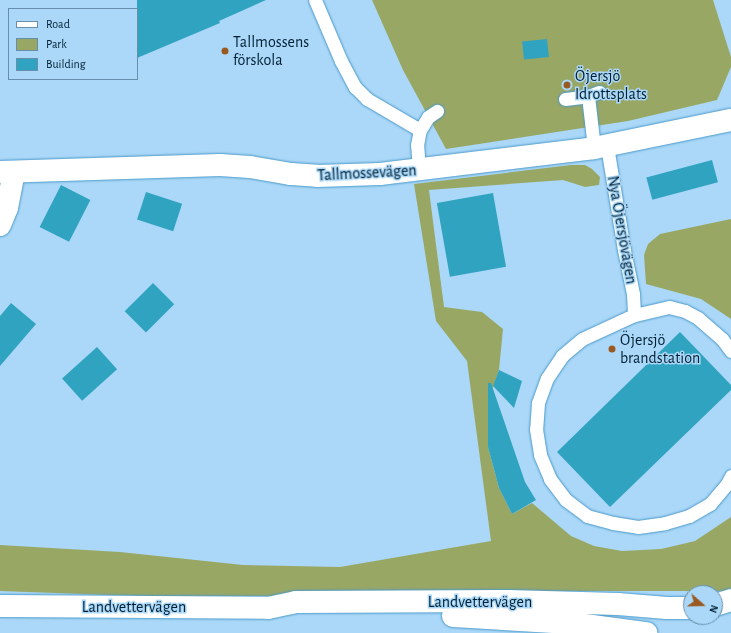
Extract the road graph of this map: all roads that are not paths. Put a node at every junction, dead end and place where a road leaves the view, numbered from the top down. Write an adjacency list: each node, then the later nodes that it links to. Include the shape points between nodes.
1 (314, 0): 5 (lane, via 355,87 367,99)
2 (565, 99): 6 (lane, Nya Öjersjövägen, via 594,94)
3 (436, 111): 5 (lane, via 428,117)
4 (731, 120): 6 (street, Tallmossevägen)
5 (420, 130): 7 (lane, via 417,145)
6 (601, 147): 7 (street, Tallmossevägen); 10 (lane, Nya Öjersjövägen, via 634,294)
7 (419, 171): 8 (street, Tallmossevägen, via 317,176 220,165)
8 (7, 172): 9 (street, via 7,208)
9 (0, 225)
10 (634, 315): 11 (lane, via 669,307 685,311 698,318 722,339); 12 (lane, via 582,339 562,356 547,378 538,403 536,429 540,455 550,479 566,500 587,516 638,527 689,516 710,504)
11 (731, 351)
12 (731, 476)
13 (0, 606): 14 (street, Landvettervägen)
14 (268, 608): 15 (street, Landvettervägen, via 296,602 509,601); 16 (street, Landvettervägen, via 295,614 484,617 570,623)
15 (683, 608)
16 (646, 633)

